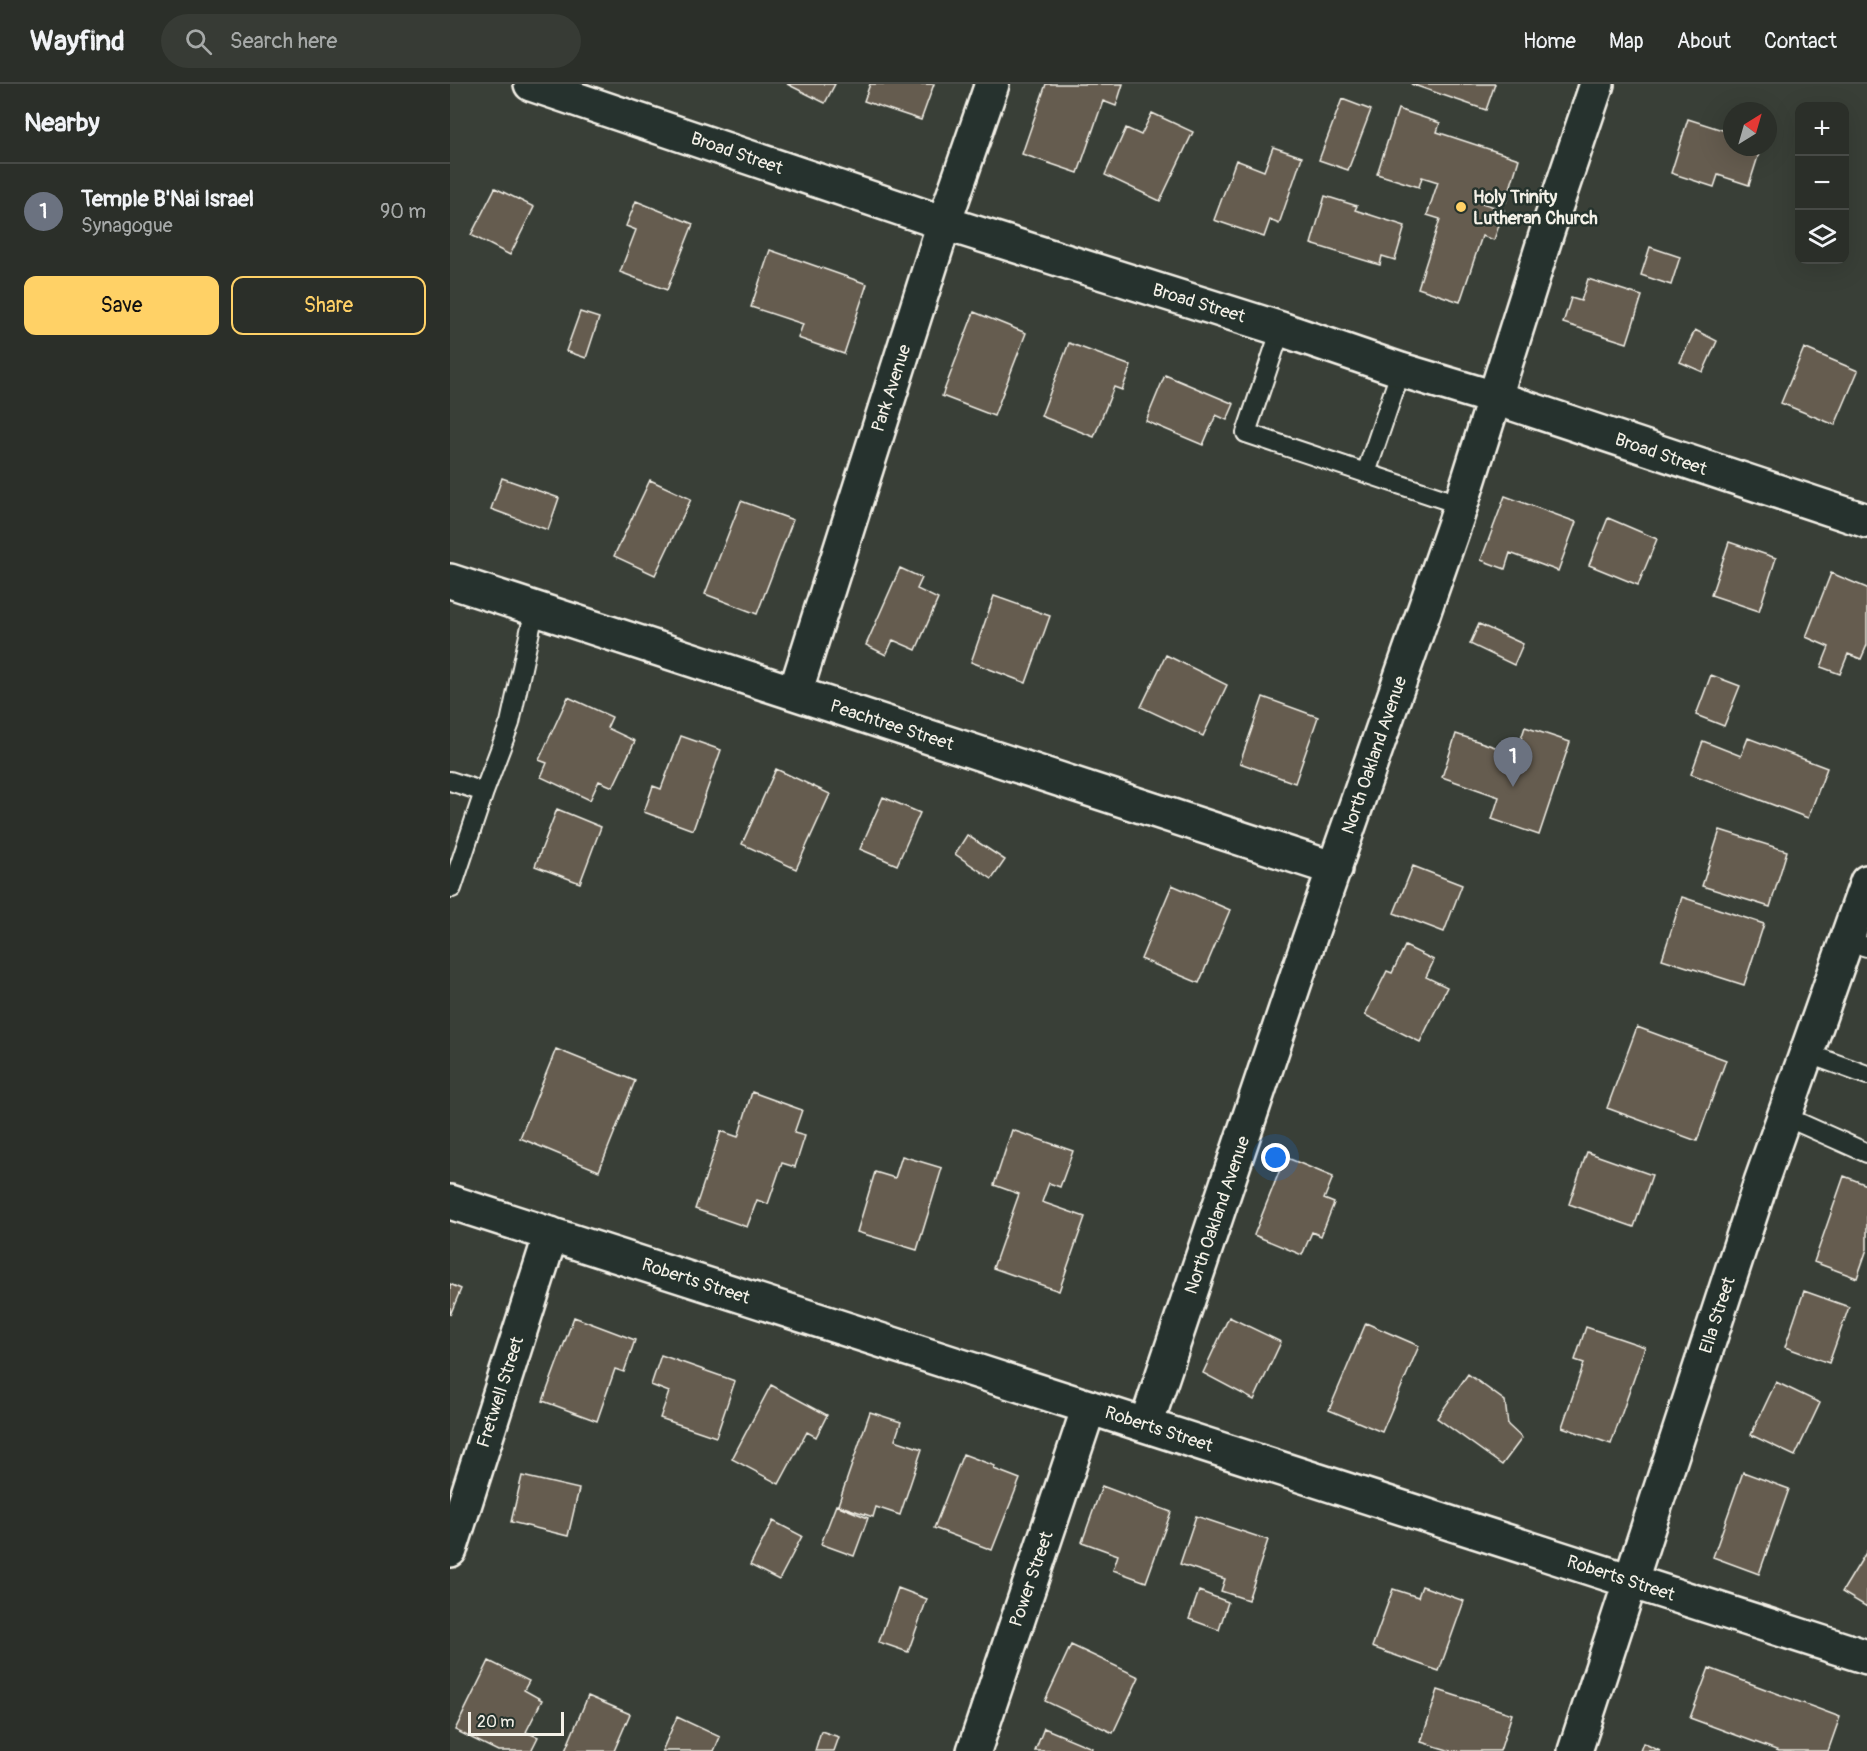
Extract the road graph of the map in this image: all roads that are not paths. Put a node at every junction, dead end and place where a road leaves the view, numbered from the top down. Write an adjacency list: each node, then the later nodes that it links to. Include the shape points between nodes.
1 (531, 84): 4 (street, Broad Street)
2 (992, 84): 4 (street, Park Avenue)
3 (1597, 84): 7 (street, North Oakland Avenue)
4 (944, 223): 5 (street, Broad Street); 13 (street, Park Avenue)
5 (1281, 329): 6 (street, Broad Street); 8 (lane, via 1246,432)
6 (1401, 370): 7 (street, Broad Street); 8 (lane)
7 (1494, 398): 9 (street, North Oakland Avenue); 10 (street, Broad Street)
8 (1365, 473): 9 (lane)
9 (1461, 505): 16 (street, North Oakland Avenue)
10 (1867, 521)
11 (450, 581): 12 (street, Peachtree Street)
12 (535, 608): 13 (street, Peachtree Street); 15 (lane, via 510,723)
13 (795, 693): 16 (street, Peachtree Street)
14 (450, 781): 15 (lane)
15 (484, 792): 18 (lane)
16 (1335, 869): 27 (street, North Oakland Avenue)
17 (1867, 882): 19 (street, Ella Street)
18 (452, 888)
19 (1857, 944): 20 (street, Ella Street)
20 (1806, 1053): 21 (lane); 22 (street, Ella Street)
21 (1867, 1075)
22 (1784, 1116): 23 (lane); 29 (street, Ella Street)
23 (1867, 1153)
24 (450, 1202): 25 (street, Roberts Street)
25 (550, 1234): 26 (street, Roberts Street); 28 (street, Fretwell Street)
26 (1089, 1407): 27 (street, Roberts Street); 31 (street, Power Street)
27 (1146, 1425): 29 (street, Roberts Street)
28 (450, 1550)
29 (1631, 1581): 30 (street, Roberts Street); 32 (street, Ella Street)
30 (1867, 1657)
31 (974, 1751)
32 (1575, 1751)

